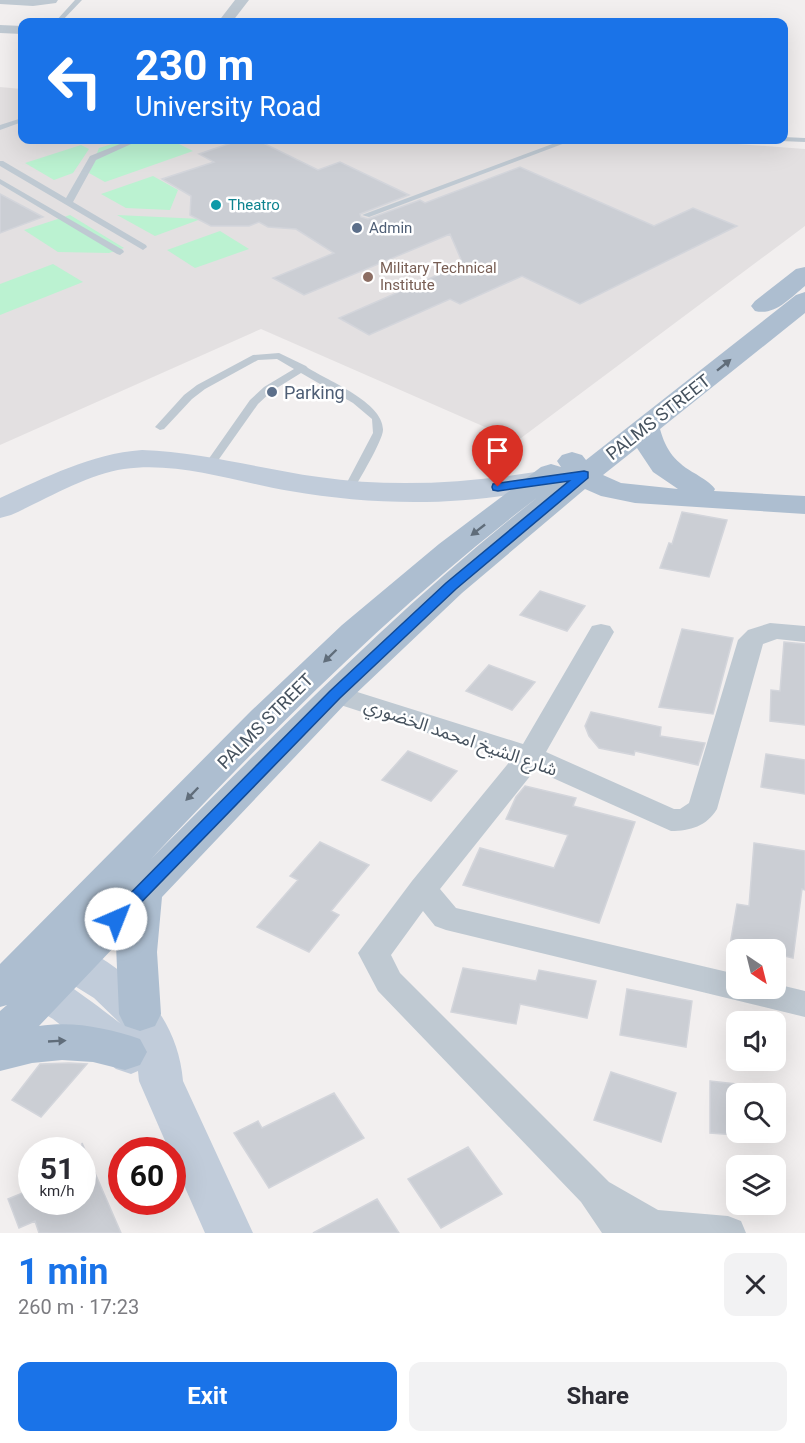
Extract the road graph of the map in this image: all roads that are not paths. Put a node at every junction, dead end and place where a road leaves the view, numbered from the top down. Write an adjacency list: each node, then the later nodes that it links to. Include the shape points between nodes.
1 (0, 0): 2 (street)
2 (51, 0)
3 (79, 0): 5 (lane)
4 (242, 0): 6 (street)
5 (62, 18)
6 (228, 18)
7 (0, 29): 8 (street)
8 (18, 30)
9 (0, 37): 10 (street)
10 (18, 38)
11 (18, 121): 12 (lane)
12 (0, 128)
13 (788, 139): 14 (lane)
14 (805, 140)
15 (126, 144): 19 (lane, via 93,158)
16 (558, 144): 20 (lane)
17 (0, 163): 19 (lane)
18 (0, 181): 22 (lane)
19 (68, 203): 21 (lane)
20 (366, 215)
21 (143, 247)
22 (120, 252)
23 (805, 274): 29 (main road, PALMS STREET)
24 (805, 300): 27 (main road, PALMS STREET, one-way to 24)
25 (303, 369): 26 (lane, via 279,356 256,357 194,392); 28 (lane, via 254,402); 32 (lane, via 366,406 377,419 378,433)
26 (160, 427)
27 (645, 428): 29 (main road, PALMS STREET); 31 (main road, via 657,460)
28 (208, 467): 32 (main road); 36 (main road, via 151,457 119,460 81,471)
29 (577, 467): 30 (main road, PALMS STREET); 31 (main road); 33 (main road, via 603,486); 37 (main road, PALMS STREET)
30 (542, 480): 32 (main road, via 449,492); 44 (main road, PALMS STREET, one-way to 44, via 426,570 353,633 267,717)
31 (700, 489): 34 (main road)
32 (348, 490)
33 (630, 493): 34 (main road); 37 (main road, via 577,498)
34 (764, 502): 35 (main road)
35 (805, 505)
36 (0, 509)
37 (534, 515): 40 (main road, PALMS STREET)
38 (601, 632): 41 (street)
39 (805, 634): 41 (street, شارع الشيخ امحمد الخضوري, via 776,630 761,632 751,640 702,809 686,820 671,820)
40 (335, 694): 41 (street, شارع الشيخ امحمد الخضوري); 42 (main road, PALMS STREET)
41 (531, 756): 43 (street)
42 (144, 889): 44 (main road, PALMS STREET); 48 (main road, via 135,945)
43 (423, 889): 45 (street, via 446,918); 51 (street, via 374,953 380,968 389,982)
44 (35, 974): 48 (main road, via 94,1025); 49 (main road, PALMS STREET)
45 (726, 985)
46 (785, 999): 47 (street)
47 (805, 1004)
48 (133, 1033): 50 (main road, one-way to 48, via 26,1045 69,1041 103,1045); 52 (main road, via 157,1047 161,1081)
49 (0, 1039)
50 (0, 1053)
51 (594, 1191): 53 (street); 54 (street, via 652,1226)
52 (229, 1233)
53 (623, 1233)
54 (728, 1233)

